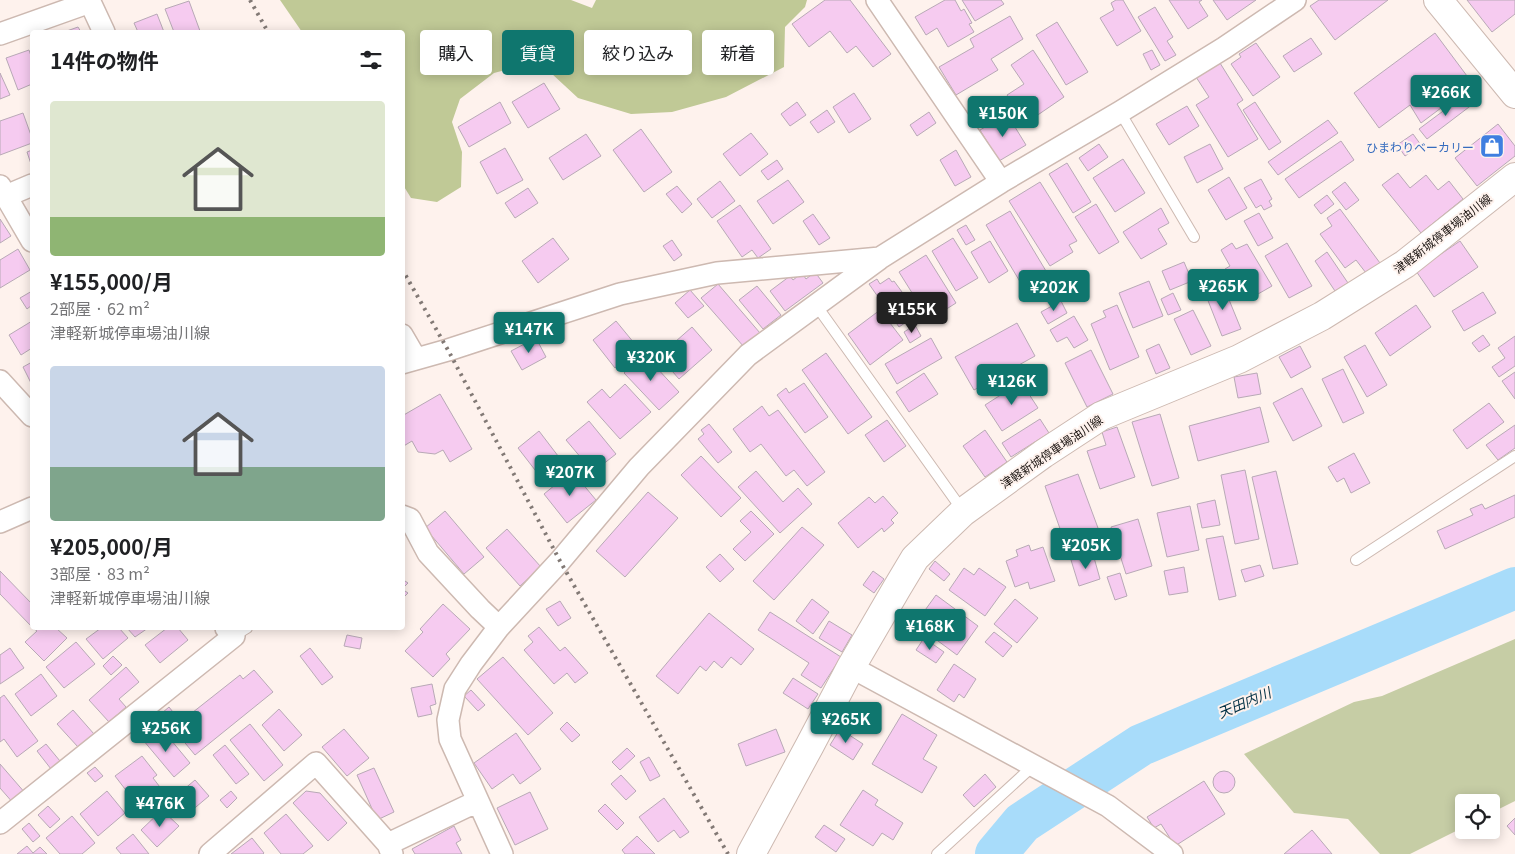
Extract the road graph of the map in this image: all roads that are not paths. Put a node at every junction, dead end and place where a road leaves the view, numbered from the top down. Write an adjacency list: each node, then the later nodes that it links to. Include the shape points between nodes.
1 (877, 0): 9 (street)
2 (1295, 0): 7 (street)
3 (1438, 0): 6 (main road)
4 (103, 30): 5 (street, via 90,2)
5 (0, 34)
6 (1515, 94)
7 (1120, 112): 9 (street); 12 (lane)
8 (1515, 177): 22 (main road, 津軽新城停車場油川線, via 1405,264 1322,316 1239,359 1101,416)
9 (1001, 182): 14 (street)
10 (30, 186): 11 (street)
11 (3, 191): 13 (street)
12 (1194, 237)
13 (30, 238)
14 (880, 258): 15 (street); 17 (street, via 717,273 649,287)
15 (816, 305): 22 (lane); 26 (street, via 741,362 639,467)
16 (405, 347): 17 (street)
17 (409, 361)
18 (0, 381): 19 (street)
19 (30, 414)
20 (1515, 456): 25 (lane)
21 (30, 509): 24 (street)
22 (963, 512): 28 (main road, 津軽新城停車場油川線, via 915,558)
23 (405, 517): 26 (street, via 410,519 428,552)
24 (0, 522)
25 (1356, 560)
26 (499, 627): 30 (street, via 454,689 448,720 450,739)
27 (236, 630): 31 (street)
28 (851, 667): 29 (street); 35 (main road, 津軽新城停車場油川線)
29 (1038, 767): 36 (lane); 37 (street, via 1108,806)
30 (478, 801): 32 (street); 34 (street)
31 (0, 823)
32 (390, 849): 33 (street, via 316,763)
33 (210, 854)
34 (502, 854)
35 (751, 854)
36 (937, 854)
37 (1172, 854)

